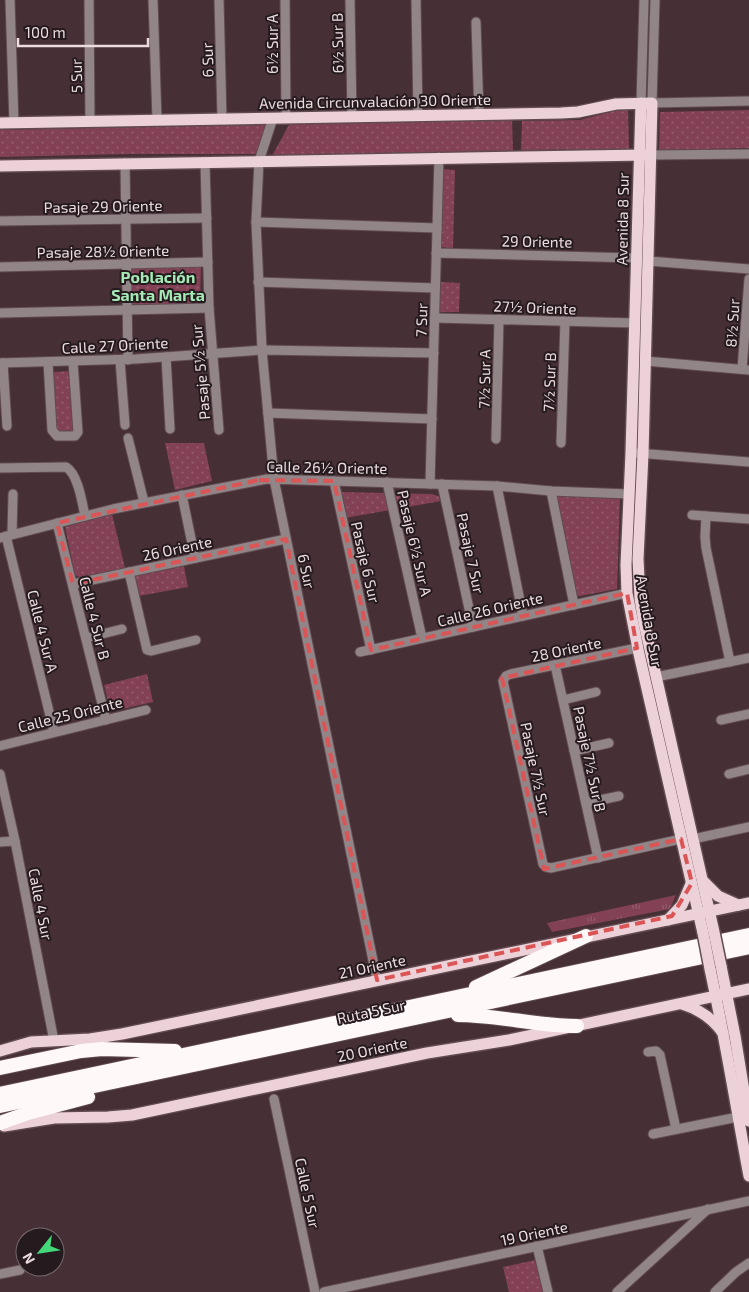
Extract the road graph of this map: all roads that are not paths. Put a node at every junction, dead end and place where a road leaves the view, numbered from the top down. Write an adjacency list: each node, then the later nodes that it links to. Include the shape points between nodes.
1 (10, 0): 22 (street)
2 (89, 0): 20 (street, 5 Sur)
3 (153, 0): 19 (street)
4 (219, 0): 18 (street, 6 Sur)
5 (285, 0): 17 (street, 6½ Sur A)
6 (350, 0): 15 (street, 6½ Sur B)
7 (416, 0): 14 (street)
8 (644, 0): 12 (street, Avenida 8 Sur)
9 (655, 0): 12 (street, Avenida 8 Sur)
10 (476, 22): 13 (street)
11 (749, 101): 12 (street, Avenida Circunvalación 30 Oriente)
12 (646, 103): 13 (main road, Avenida Circunvalación 30 Oriente, via 616,104 570,112); 24 (main road, Avenida 8 Sur); 25 (main road, Avenida 8 Sur)
13 (479, 114): 14 (main road, Avenida Circunvalación 30 Oriente)
14 (418, 115): 15 (main road, Avenida Circunvalación 30 Oriente)
15 (352, 116): 17 (main road, Avenida Circunvalación 30 Oriente)
16 (273, 118): 17 (main road, Avenida Circunvalación 30 Oriente); 18 (main road, Avenida Circunvalación 30 Oriente); 27 (street)
17 (286, 118)
18 (222, 119): 19 (main road, Avenida Circunvalación 30 Oriente)
19 (157, 120): 20 (main road, Avenida Circunvalación 30 Oriente)
20 (90, 121): 22 (main road, Avenida Circunvalación 30 Oriente)
21 (0, 123): 22 (main road, Avenida Circunvalación 30 Oriente)
22 (14, 123)
23 (749, 154): 25 (street)
24 (639, 155): 25 (main road); 26 (main road); 37 (main road, Avenida 8 Sur)
25 (652, 155): 39 (main road, Avenida 8 Sur)
26 (439, 157): 27 (main road); 35 (street, 7 Sur)
27 (259, 160): 28 (main road); 34 (street, 6 Sur)
28 (205, 162): 29 (main road); 31 (street, Pasaje 5½ Sur)
29 (124, 163): 30 (main road); 32 (street)
30 (0, 166)
31 (207, 218): 32 (street, Pasaje 29 Oriente); 38 (street, Pasaje 5½ Sur)
32 (126, 219): 33 (street, Pasaje 29 Oriente); 40 (street)
33 (0, 221)
34 (256, 222): 35 (street); 44 (street, 6 Sur)
35 (437, 228): 36 (street, 7 Sur)
36 (436, 252): 37 (street, 29 Oriente); 45 (street, 7 Sur)
37 (636, 258): 52 (main road, Avenida 8 Sur)
38 (208, 262): 40 (street, Pasaje 28½ Oriente); 46 (street, Pasaje 5½ Sur)
39 (648, 262): 42 (street); 58 (main road, Avenida 8 Sur)
40 (126, 264): 41 (street, Pasaje 28½ Oriente); 47 (street)
41 (0, 267)
42 (749, 269)
43 (749, 279): 62 (street, 8½ Sur)
44 (258, 282): 45 (street); 53 (street, 6 Sur)
45 (435, 288): 49 (street, 7 Sur)
46 (209, 308): 47 (street); 55 (street, Pasaje 5½ Sur)
47 (127, 310): 48 (street); 57 (street)
48 (0, 313)
49 (435, 318): 50 (street, 27½ Oriente); 54 (street, 7 Sur)
50 (499, 319): 51 (street, 27½ Oriente); 70 (street, 7½ Sur A)
51 (565, 321): 52 (street, 27½ Oriente); 71 (street, 7½ Sur B)
52 (635, 323): 72 (main road, Avenida 8 Sur)
53 (262, 350): 54 (street, Calle 27 Oriente); 55 (street, Calle 27 Oriente); 63 (street, 6 Sur)
54 (434, 353): 64 (street, 7 Sur)
55 (211, 354): 56 (street, Calle 27 Oriente); 68 (street, Pasaje 5½ Sur)
56 (166, 357): 57 (street, Calle 27 Oriente); 67 (street)
57 (124, 360): 60 (street, Calle 27 Oriente); 65 (street)
58 (645, 361): 62 (street); 72 (main road, Avenida 8 Sur)
59 (48, 362): 60 (street, Calle 27 Oriente); 60 (street, via 52,430 57,436 75,436); 61 (street, Calle 27 Oriente)
60 (73, 362)
61 (2, 363): 66 (street)
62 (746, 369)
63 (268, 413): 64 (street); 75 (street, 6 Sur)
64 (432, 419): 78 (street, 7 Sur)
65 (125, 425)
66 (7, 426)
67 (170, 429)
68 (218, 430)
69 (128, 438): 85 (street)
70 (496, 439)
71 (561, 443)
72 (637, 453): 73 (street); 84 (main road, Avenida 8 Sur); 110 (main road, Avenida 8 Sur, via 638,579 641,610)
73 (749, 462)
74 (0, 468): 87 (street, via 66,467 75,479)
75 (274, 479): 76 (street, Calle 26½ Oriente); 83 (street, Calle 26½ Oriente); 92 (street, 6 Sur)
76 (334, 481): 77 (street, Calle 26½ Oriente); 105 (street, Pasaje 6 Sur)
77 (387, 482): 78 (street, Calle 26½ Oriente); 102 (street, Pasaje 6½ Sur A)
78 (430, 484): 79 (street, Calle 26½ Oriente)
79 (442, 484): 80 (street, Calle 26½ Oriente); 99 (street, Pasaje 7 Sur)
80 (497, 486): 81 (street, Calle 26½ Oriente); 98 (street)
81 (551, 491): 84 (street, Calle 26½ Oriente); 97 (street)
82 (12, 494): 91 (street, Calle 4 Sur A)
83 (182, 494): 85 (street, Calle 26½ Oriente); 93 (street)
84 (629, 494): 96 (main road, Avenida 8 Sur)
85 (144, 502): 87 (street, Calle 26½ Oriente)
86 (692, 515): 88 (street)
87 (85, 516): 90 (street, Calle 26½ Oriente)
88 (706, 516): 89 (street); 108 (street, via 706,548)
89 (749, 519)
90 (57, 523): 91 (street, Calle 26½ Oriente); 95 (street, Calle 4 Sur B)
91 (6, 536): 118 (street, Calle 4 Sur A)
92 (286, 538): 93 (street, 26 Oriente); 141 (street, 6 Sur)
93 (195, 558): 94 (street, 26 Oriente)
94 (129, 572): 95 (street, 26 Oriente); 103 (street, via 146,649 150,651)
95 (73, 584): 101 (street, Calle 4 Sur B)
96 (627, 593): 97 (street, Calle 26 Oriente); 104 (main road, Avenida 8 Sur)
97 (574, 605): 98 (street, Calle 26 Oriente)
98 (524, 616): 99 (street, Calle 26 Oriente)
99 (473, 627): 102 (street, Calle 26 Oriente)
100 (122, 629): 101 (street)
101 (86, 638): 116 (street, Calle 4 Sur B)
102 (422, 638): 105 (street, Calle 26 Oriente)
103 (196, 640)
104 (637, 648): 109 (street, 28 Oriente); 129 (main road, Avenida 8 Sur)
105 (371, 650): 106 (street, Calle 26 Oriente)
106 (360, 652)
107 (749, 658): 108 (street)
108 (730, 662): 110 (street)
109 (556, 666): 111 (street, 28 Oriente, via 511,674); 113 (street, Pasaje 7½ Sur B)
110 (656, 678): 130 (main road, Avenida 8 Sur)
111 (503, 681): 133 (street, Pasaje 7½ Sur, via 543,864 551,868)
112 (596, 692): 113 (street)
113 (563, 700): 121 (street, Pasaje 7½ Sur B)
114 (146, 710): 116 (street, Calle 25 Oriente)
115 (749, 714): 117 (street)
116 (106, 720): 118 (street, Calle 25 Oriente)
117 (721, 720)
118 (54, 732): 120 (street, Calle 25 Oriente)
119 (609, 743): 121 (street)
120 (0, 746)
121 (574, 751): 127 (street, Pasaje 7½ Sur B)
122 (749, 769): 124 (street)
123 (0, 774): 125 (street, Calle 4 Sur)
124 (728, 774)
125 (2, 788): 131 (street, Calle 4 Sur)
126 (618, 796): 127 (street)
127 (586, 803): 133 (street, Pasaje 7½ Sur B)
128 (749, 827): 130 (street)
129 (681, 839): 133 (street); 134 (main road, Avenida 8 Sur)
130 (693, 839): 134 (main road, Avenida 8 Sur)
131 (15, 840): 132 (street); 149 (street, Calle 4 Sur)
132 (0, 842)
133 (598, 858)
134 (698, 881): 135 (main road, via 718,896); 136 (main road, Avenida 8 Sur); 137 (main road)
135 (744, 904): 136 (main road, 21 Oriente)
136 (704, 912): 137 (main road, 21 Oriente); 143 (main road, Avenida 8 Sur, bridge)
137 (668, 920): 139 (main road, 21 Oriente)
138 (749, 935): 144 (highway, Ruta 5 Sur)
139 (586, 936): 141 (main road, 21 Oriente); 144 (highway)
140 (749, 947): 146 (highway, Ruta 5 Sur)
141 (377, 980): 149 (main road, 21 Oriente, via 122,1034)
142 (749, 989): 143 (main road, 20 Oriente)
143 (721, 995): 145 (main road, 20 Oriente); 148 (main road, Avenida 8 Sur); 155 (main road, Avenida 8 Sur)
144 (443, 1000): 150 (highway, Ruta 5 Sur)
145 (680, 1004): 147 (main road, 20 Oriente); 148 (main road, via 701,1012)
146 (430, 1015): 147 (highway, via 486,1016); 154 (highway, Ruta 5 Sur)
147 (577, 1026): 162 (main road, 20 Oriente, via 427,1053 132,1115 54,1118)
148 (724, 1034): 159 (main road, Avenida 8 Sur)
149 (54, 1041): 151 (main road, 21 Oriente, via 24,1044)
150 (210, 1049): 153 (highway, via 91,1050); 156 (highway, Ruta 5 Sur)
151 (0, 1051)
152 (648, 1052): 163 (street, via 656,1051 660,1055)
153 (0, 1068)
154 (147, 1076): 158 (highway, Ruta 5 Sur); 161 (highway)
155 (745, 1077): 160 (main road, Avenida 8 Sur)
156 (0, 1094)
157 (274, 1099): 172 (street, Calle 5 Sur)
158 (0, 1106)
159 (738, 1117): 163 (street); 165 (main road, Avenida 8 Sur)
160 (749, 1121)
161 (0, 1123)
162 (0, 1127)
163 (676, 1129): 164 (street)
164 (653, 1134)
165 (749, 1176)
166 (749, 1201): 167 (street, 19 Oriente)
167 (708, 1209): 168 (street, 19 Oriente); 175 (street)
168 (538, 1246): 173 (street, 19 Oriente); 174 (street)
169 (749, 1263): 176 (street)
170 (15, 1271): 171 (street)
171 (0, 1274)
172 (314, 1292)
173 (324, 1292)
174 (548, 1292)
175 (617, 1292)
176 (714, 1292)

